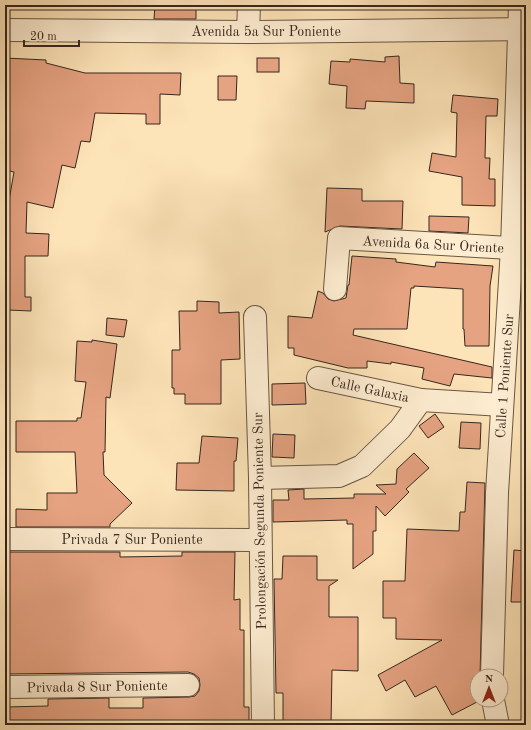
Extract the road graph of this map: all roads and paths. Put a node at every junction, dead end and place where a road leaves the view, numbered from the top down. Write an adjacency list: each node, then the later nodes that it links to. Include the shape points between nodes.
1 (249, 5): 5 (street)
2 (520, 5): 3 (street, Calle 1 Poniente Sur)
3 (523, 29): 5 (street, Avenida 5a Sur Poniente); 6 (street, Calle 1 Poniente Sur)
4 (5, 30): 5 (street, Avenida 5a Sur Poniente)
5 (248, 32)
6 (519, 248): 7 (street, Avenida 6a Sur Oriente, via 339,238); 11 (street, Calle 1 Poniente Sur)
7 (335, 289)
8 (255, 317): 12 (street, Prolongación Segunda Poniente Sur)
9 (318, 378): 10 (street, Calle Galaxia)
10 (421, 400): 11 (street, Calle Galaxia); 12 (street, Calle Galaxia, via 400,429 362,466 339,476)
11 (502, 405): 15 (street, Calle 1 Poniente Sur, via 496,493)
12 (260, 478): 14 (street, Prolongación Segunda Poniente Sur)
13 (5, 539): 14 (street, Privada 7 Sur Poniente)
14 (259, 540): 19 (street, Prolongación Segunda Poniente Sur)
15 (492, 668)
16 (188, 685): 17 (street, Privada 8 Sur Poniente)
17 (5, 687)
18 (495, 708): 20 (street)
19 (263, 725)
20 (498, 725)

